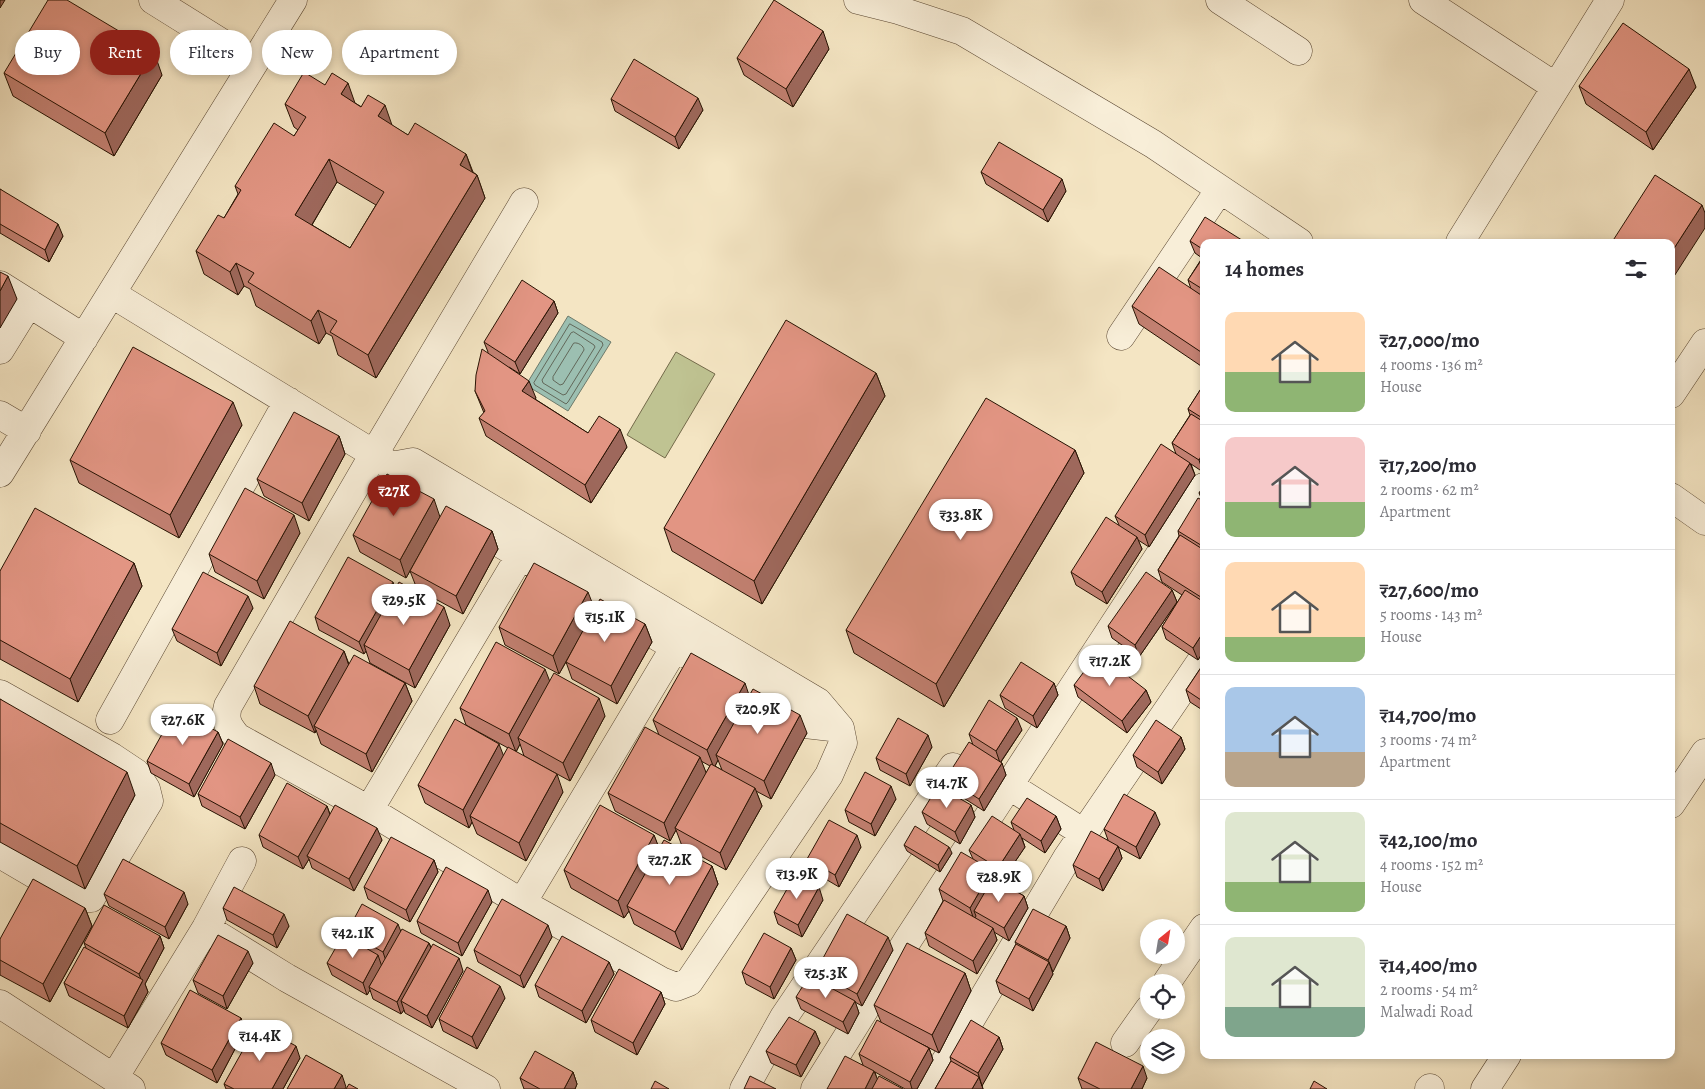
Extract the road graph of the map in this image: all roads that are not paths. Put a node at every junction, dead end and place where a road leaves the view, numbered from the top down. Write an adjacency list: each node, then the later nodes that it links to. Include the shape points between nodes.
1 (153, 0): 8 (street)
2 (293, 0): 8 (street)
3 (858, 0): 10 (street, via 962,31 1153,144)
4 (1220, 0): 7 (street)
5 (1423, 0): 9 (street)
6 (1610, 0): 9 (street)
7 (1298, 51)
8 (254, 63): 15 (street)
9 (1556, 87): 13 (street)
10 (1220, 189): 12 (street); 17 (street)
11 (524, 202): 25 (street)
12 (1295, 239)
13 (1462, 239)
14 (0, 285): 16 (street)
15 (112, 294): 18 (street); 22 (street)
16 (28, 303): 18 (street); 20 (street)
17 (1121, 336)
18 (84, 338): 24 (street)
19 (1705, 343): 21 (street)
20 (0, 350)
21 (1675, 388)
22 (288, 401): 25 (street); 34 (street)
23 (0, 415): 24 (street)
24 (26, 430): 26 (street)
25 (383, 460): 30 (street, via 413,462); 39 (street, via 228,706 225,717 237,737)
26 (2, 463)
27 (1200, 493): 37 (street)
28 (1675, 500): 29 (street)
29 (1705, 520)
30 (527, 544): 31 (street); 39 (street)
31 (682, 636): 43 (street); 43 (street, via 818,702 840,728 843,743 828,775 689,982 676,987 661,981)
32 (1200, 663): 40 (street)
33 (0, 694): 41 (street, via 136,773 149,801 91,898 76,898)
34 (110, 720)
35 (1705, 753): 38 (street)
36 (953, 767): 52 (street, via 784,1016)
37 (1008, 785): 40 (street); 53 (street)
38 (1675, 798)
39 (369, 810): 43 (street)
40 (1084, 834): 54 (street)
41 (0, 854)
42 (242, 861): 44 (street)
43 (522, 903)
44 (206, 928): 50 (street); 51 (street, via 287,978)
45 (1200, 934): 46 (street)
46 (1172, 974)
47 (0, 1004): 50 (street)
48 (1142, 1019): 49 (street)
49 (1125, 1043)
50 (122, 1084)
51 (486, 1089)
52 (744, 1089)
53 (815, 1089)
54 (929, 1089)

